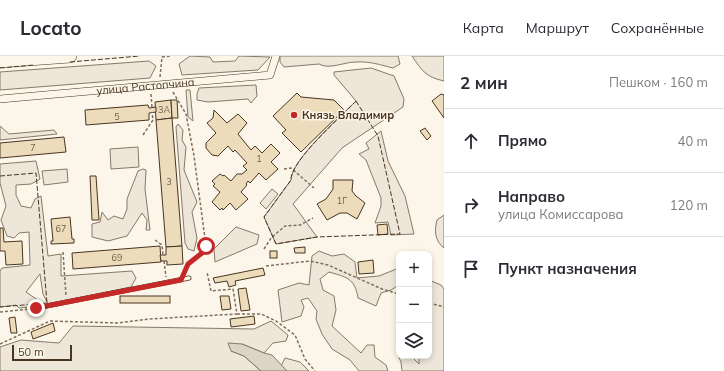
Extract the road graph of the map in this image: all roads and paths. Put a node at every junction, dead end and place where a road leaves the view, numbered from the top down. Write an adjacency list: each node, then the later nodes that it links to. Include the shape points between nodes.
1 (70, 56): 4 (highway)
2 (170, 56): 6 (path, via 162,58)
3 (276, 56): 5 (street, улица Растопчина, via 270,75)
4 (0, 61)
5 (168, 84): 6 (street, улица Растопчина); 23 (path, via 186,114 206,246 202,253 188,264)
6 (158, 85): 7 (street, улица Растопчина)
7 (150, 86): 8 (street, улица Растопчина); 9 (path)
8 (0, 99)
9 (152, 108)
10 (152, 112): 11 (path, via 153,120)
11 (143, 135)
12 (284, 169): 13 (path, via 291,168)
13 (314, 188)
14 (313, 218): 16 (path, via 300,224 285,226 271,238)
15 (155, 240): 18 (path, via 162,246)
16 (264, 249)
17 (63, 252): 26 (path)
18 (163, 255)
19 (164, 261): 24 (path)
20 (266, 266): 25 (path, via 310,261 328,265)
21 (207, 272): 31 (path, via 211,292 233,288)
22 (189, 278): 23 (lane)
23 (181, 280): 24 (lane)
24 (166, 283): 26 (lane)
25 (396, 293)
26 (66, 303): 29 (lane)
27 (432, 304): 28 (path)
28 (444, 307)
29 (36, 308): 30 (path)
30 (0, 312)
31 (237, 314): 32 (path, via 118,323 50,321); 33 (path, via 261,314 276,321 295,335 305,359)
32 (0, 344)
33 (315, 371)

